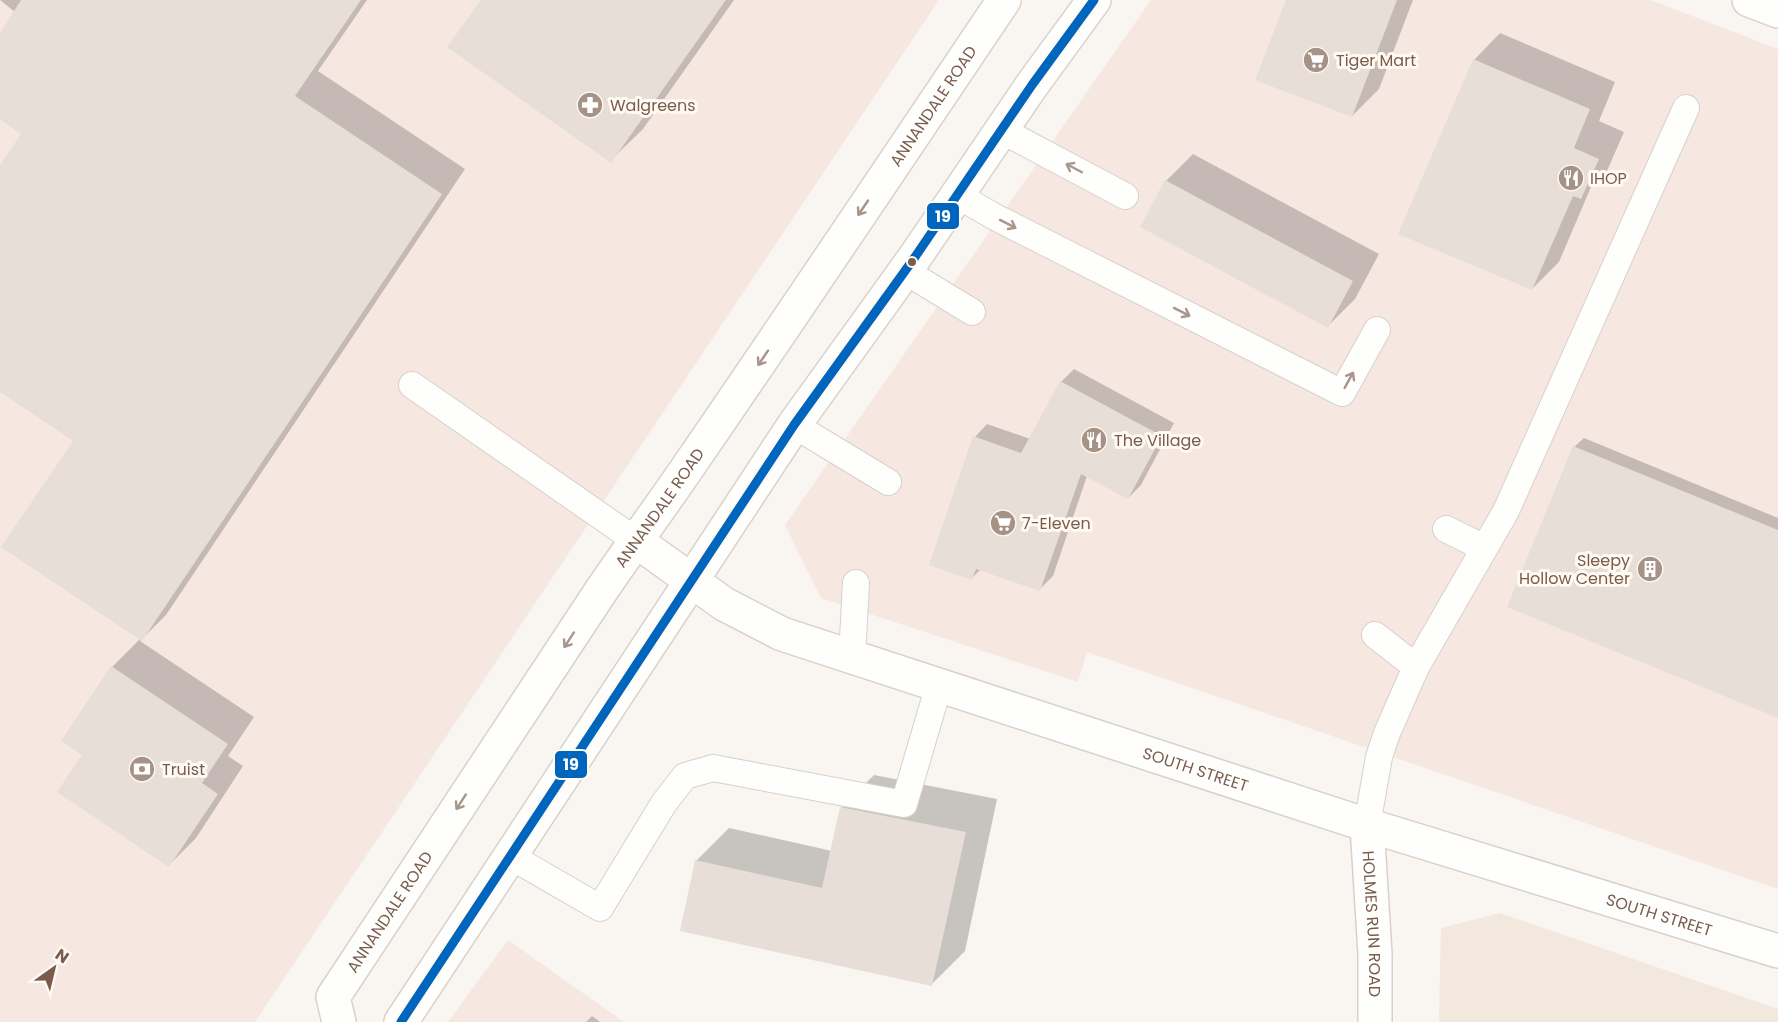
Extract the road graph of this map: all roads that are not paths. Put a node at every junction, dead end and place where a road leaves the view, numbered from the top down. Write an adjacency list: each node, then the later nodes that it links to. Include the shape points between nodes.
1 (1004, 0): 16 (main road, ANNANDALE ROAD, one-way to 16, via 682,477)
2 (1094, 0): 6 (main road)
3 (1749, 0): 4 (main road)
4 (1778, 11)
5 (1686, 108): 17 (lane, via 1506,511)
6 (1001, 130): 7 (main road); 8 (lane, one-way to 6)
7 (957, 195): 9 (main road); 11 (lane, one-way to 11, via 1342,393)
8 (1125, 196)
9 (904, 271): 10 (lane); 13 (main road)
10 (972, 312)
11 (1377, 330)
12 (412, 385): 16 (lane)
13 (794, 426): 14 (lane); 18 (main road)
14 (888, 482)
15 (1446, 529): 17 (lane)
16 (635, 540): 18 (main road, SOUTH STREET); 27 (main road, ANNANDALE ROAD, one-way to 27, via 333,997)
17 (1484, 548): 22 (lane)
18 (693, 580): 21 (main road, SOUTH STREET, via 724,604 782,634); 25 (main road)
19 (856, 583): 21 (lane)
20 (1375, 635): 22 (lane)
21 (852, 657): 23 (main road, SOUTH STREET)
22 (1416, 667): 24 (lane, via 1379,757)
23 (939, 685): 24 (main road, SOUTH STREET); 25 (lane, via 904,804 713,768 685,776 664,803 600,908)
24 (1367, 825): 26 (main road, SOUTH STREET); 29 (main road, HOLMES RUN ROAD)
25 (510, 856): 28 (main road)
26 (1778, 951)
27 (339, 1022)
28 (401, 1022)
29 (1375, 1022)

